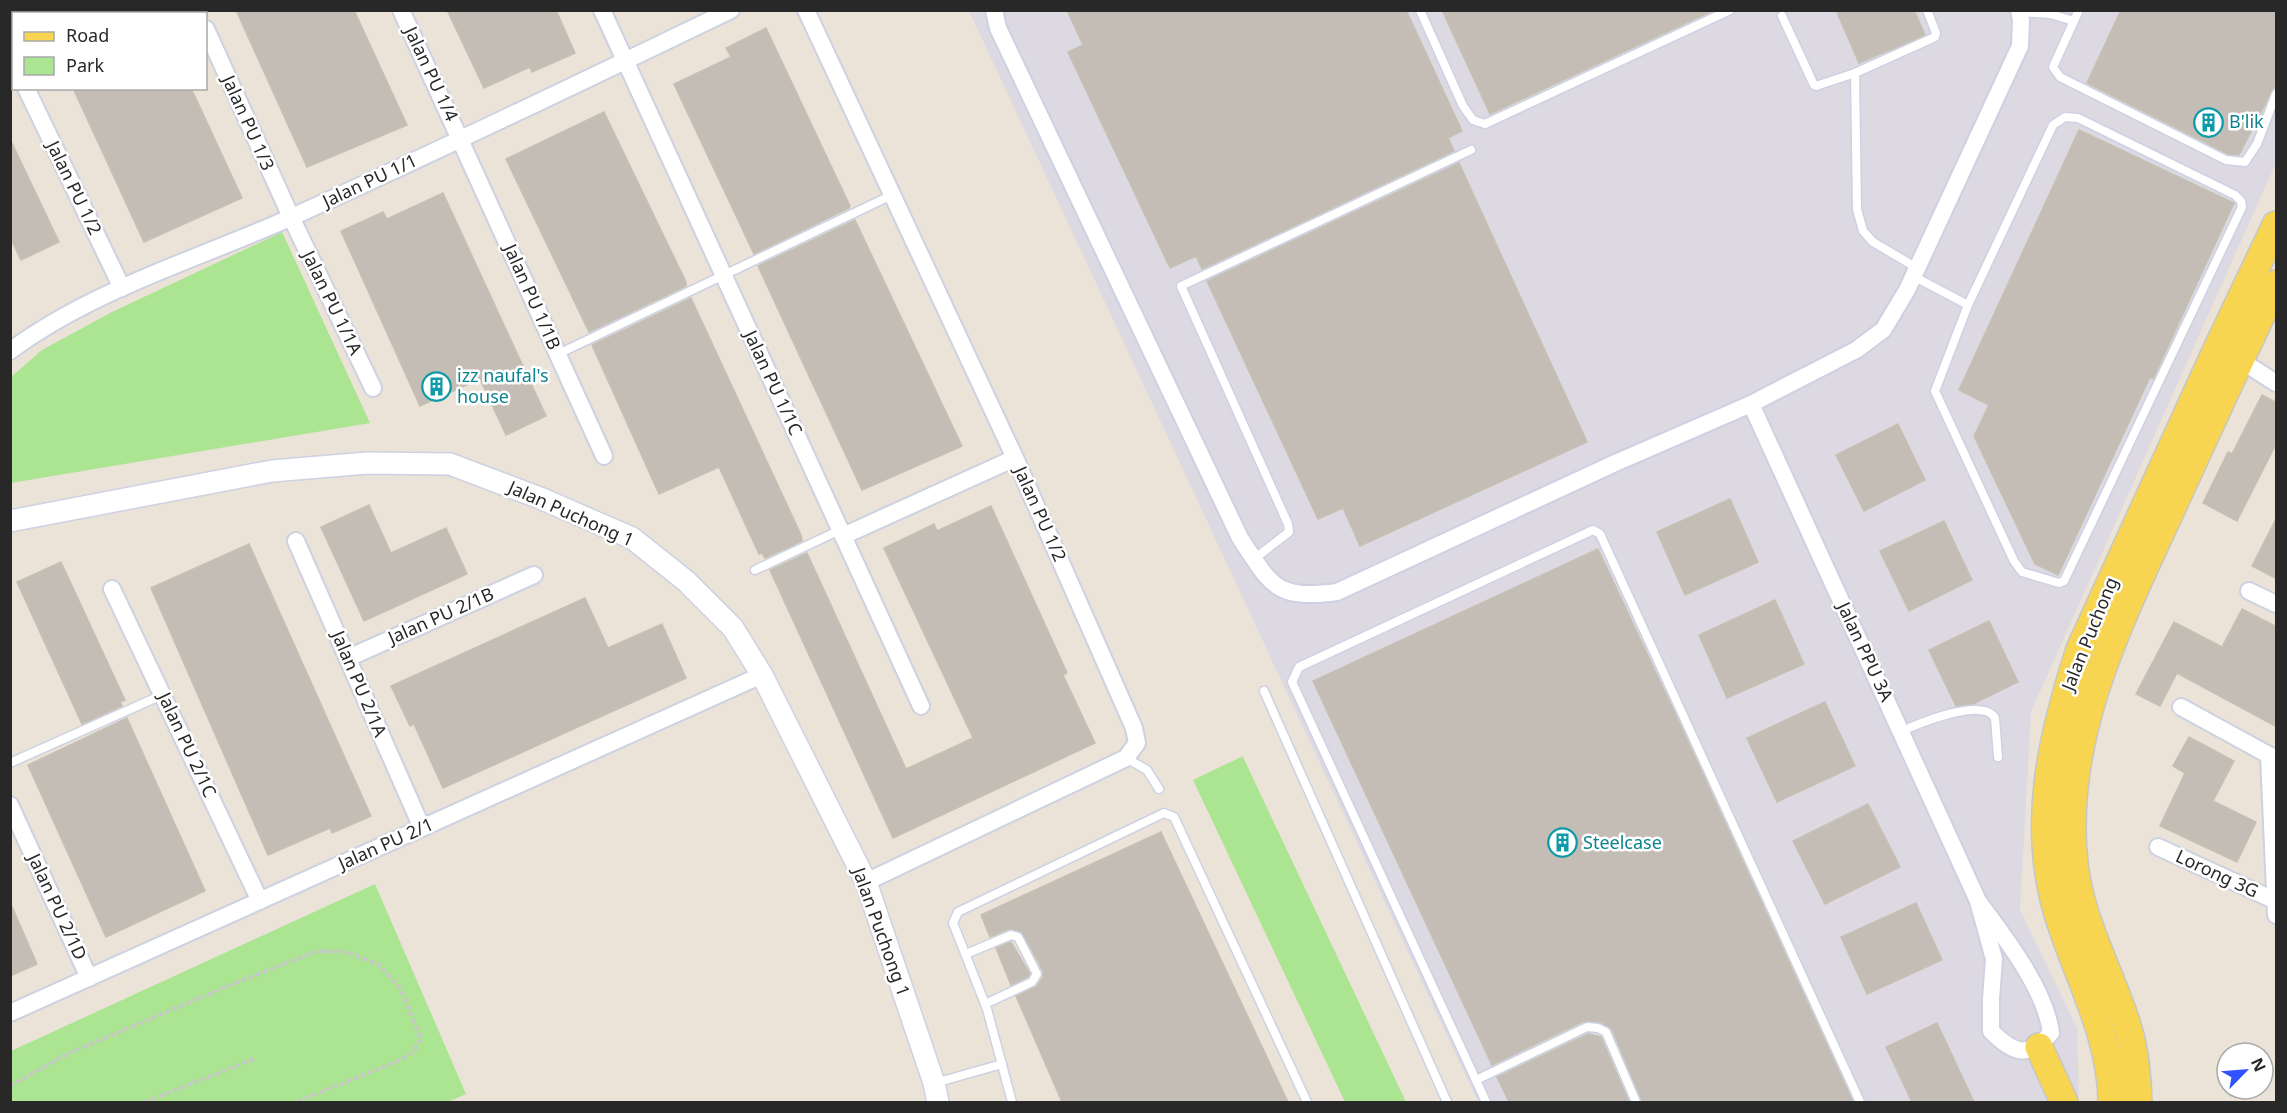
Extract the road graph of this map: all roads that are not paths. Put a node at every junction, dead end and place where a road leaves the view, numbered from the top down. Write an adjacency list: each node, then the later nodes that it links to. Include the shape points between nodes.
1 (401, 10): 18 (street, Jalan PU 1/4)
2 (602, 10): 14 (street, Jalan PU 1/1C)
3 (731, 10): 14 (street, Jalan PU 1/1)
4 (806, 10): 20 (street, Jalan PU 1/2)
5 (994, 10): 39 (street, via 998,28 1240,538)
6 (1420, 10): 7 (lane, via 1463,106 1473,120 1485,123)
7 (1730, 10)
8 (1927, 10): 15 (lane, via 1935,37)
9 (2079, 10): 12 (lane)
10 (2019, 11): 12 (lane); 23 (street, via 2020,46)
11 (1782, 16): 15 (lane, via 1814,85)
12 (2074, 21): 17 (lane, via 2053,67 2060,76 2226,160 2245,162 2257,144)
13 (207, 31): 21 (street, Jalan PU 1/3)
14 (625, 61): 18 (street, Jalan PU 1/1); 24 (street, Jalan PU 1/1C)
15 (1855, 73): 23 (lane, via 1857,209 1863,231)
16 (27, 90): 26 (street, Jalan PU 1/2)
17 (2277, 94)
18 (460, 138): 21 (street, Jalan PU 1/1); 29 (street, Jalan PU 1/1B)
19 (1471, 150): 39 (lane, via 1181,286 1288,524 1289,532)
20 (892, 195): 24 (lane); 35 (street, Jalan PU 1/2)
21 (291, 218): 26 (street, Jalan PU 1/1); 32 (street, Jalan PU 1/1A)
22 (2277, 225): 80 (main road, Jalan Puchong, via 2080,649 2054,740 2044,835 2047,869 2058,914 2103,1039)
23 (1915, 272): 27 (lane); 33 (street, via 1883,330 1856,350)
24 (723, 275): 29 (lane); 37 (street, Jalan PU 1/1C)
25 (2277, 284): 30 (main road, Jalan Puchong)
26 (122, 288): 28 (street, Jalan PU 1/1, via 41,329)
27 (1968, 304): 27 (lane, via 1935,391 2014,561 2022,572 2059,583 2064,581 2227,240 2241,201 2078,118 2065,117 2054,125)
28 (10, 351)
29 (558, 354): 34 (street, Jalan PU 1/1B)
30 (2240, 360): 31 (street); 81 (main road, Jalan Puchong, via 2107,653 2089,705 2074,785 2074,864 2080,894 2127,1024 2137,1072)
31 (2277, 383)
32 (373, 388)
33 (1750, 404): 39 (street, via 1337,592 1309,596 1281,590); 51 (street, Jalan PPU 3A)
34 (604, 456)
35 (1015, 458): 37 (street); 54 (street, Jalan PU 1/2, via 1134,728 1137,743)
36 (10, 521): 46 (street, Jalan Puchong 1, via 272,471 367,463 450,464 633,538 686,581 732,628)
37 (842, 533): 40 (lane); 49 (street, Jalan PU 1/1C)
38 (297, 541): 45 (street, Jalan PU 2/1A)
39 (1254, 559)
40 (755, 570)
41 (534, 575): 45 (street, Jalan PU 2/1B)
42 (112, 590): 48 (street, Jalan PU 2/1C)
43 (2249, 591): 44 (street)
44 (2277, 604)
45 (348, 658): 58 (street, Jalan PU 2/1A)
46 (762, 675): 58 (street, Jalan PU 2/1); 60 (street, Jalan Puchong 1)
47 (1264, 691): 75 (lane)
48 (163, 694): 55 (lane); 61 (street, Jalan PU 2/1C)
49 (921, 706)
50 (2181, 707): 53 (street)
51 (1901, 732): 52 (lane, via 1930,718 1986,711 1995,718); 62 (street, Jalan PPU 3A)
52 (1998, 757)
53 (2273, 757): 63 (street)
54 (1126, 758): 56 (lane, via 1147,770); 60 (street)
55 (10, 762)
56 (1158, 789)
57 (10, 805): 66 (street, Jalan PU 2/1D)
58 (422, 828): 61 (street, Jalan PU 2/1)
59 (2158, 847): 63 (street, Lorong 3G)
60 (866, 882): 72 (street, Jalan Puchong 1)
61 (260, 901): 66 (street, Jalan PU 2/1)
62 (1978, 901): 69 (street, Jalan PPU 3A, via 2010,944 2049,1018 2051,1034); 69 (street, Jalan PPU 3A, via 1994,958 1991,1031 2006,1046 2023,1052)
63 (2276, 901): 64 (street)
64 (2277, 915)
65 (966, 954): 67 (lane); 67 (lane, via 1011,935 1018,936 1037,974 1032,982); 74 (lane, via 953,922 958,912 1164,813 1169,814 1174,817)
66 (89, 978): 68 (street, Jalan PU 2/1)
67 (985, 1004): 70 (lane)
68 (10, 1013)
69 (2039, 1047): 79 (main road)
70 (1002, 1064): 72 (lane); 73 (lane)
71 (1476, 1080): 76 (lane); 77 (lane, via 1587,1028 1598,1028 1606,1032); 78 (lane, via 1292,682 1299,667 1593,530 1600,534)
72 (936, 1093)
73 (1012, 1102)
74 (1307, 1102)
75 (1447, 1102)
76 (1486, 1102)
77 (1636, 1102)
78 (1860, 1102)
79 (2064, 1102)
80 (2112, 1102)
81 (2138, 1102)

